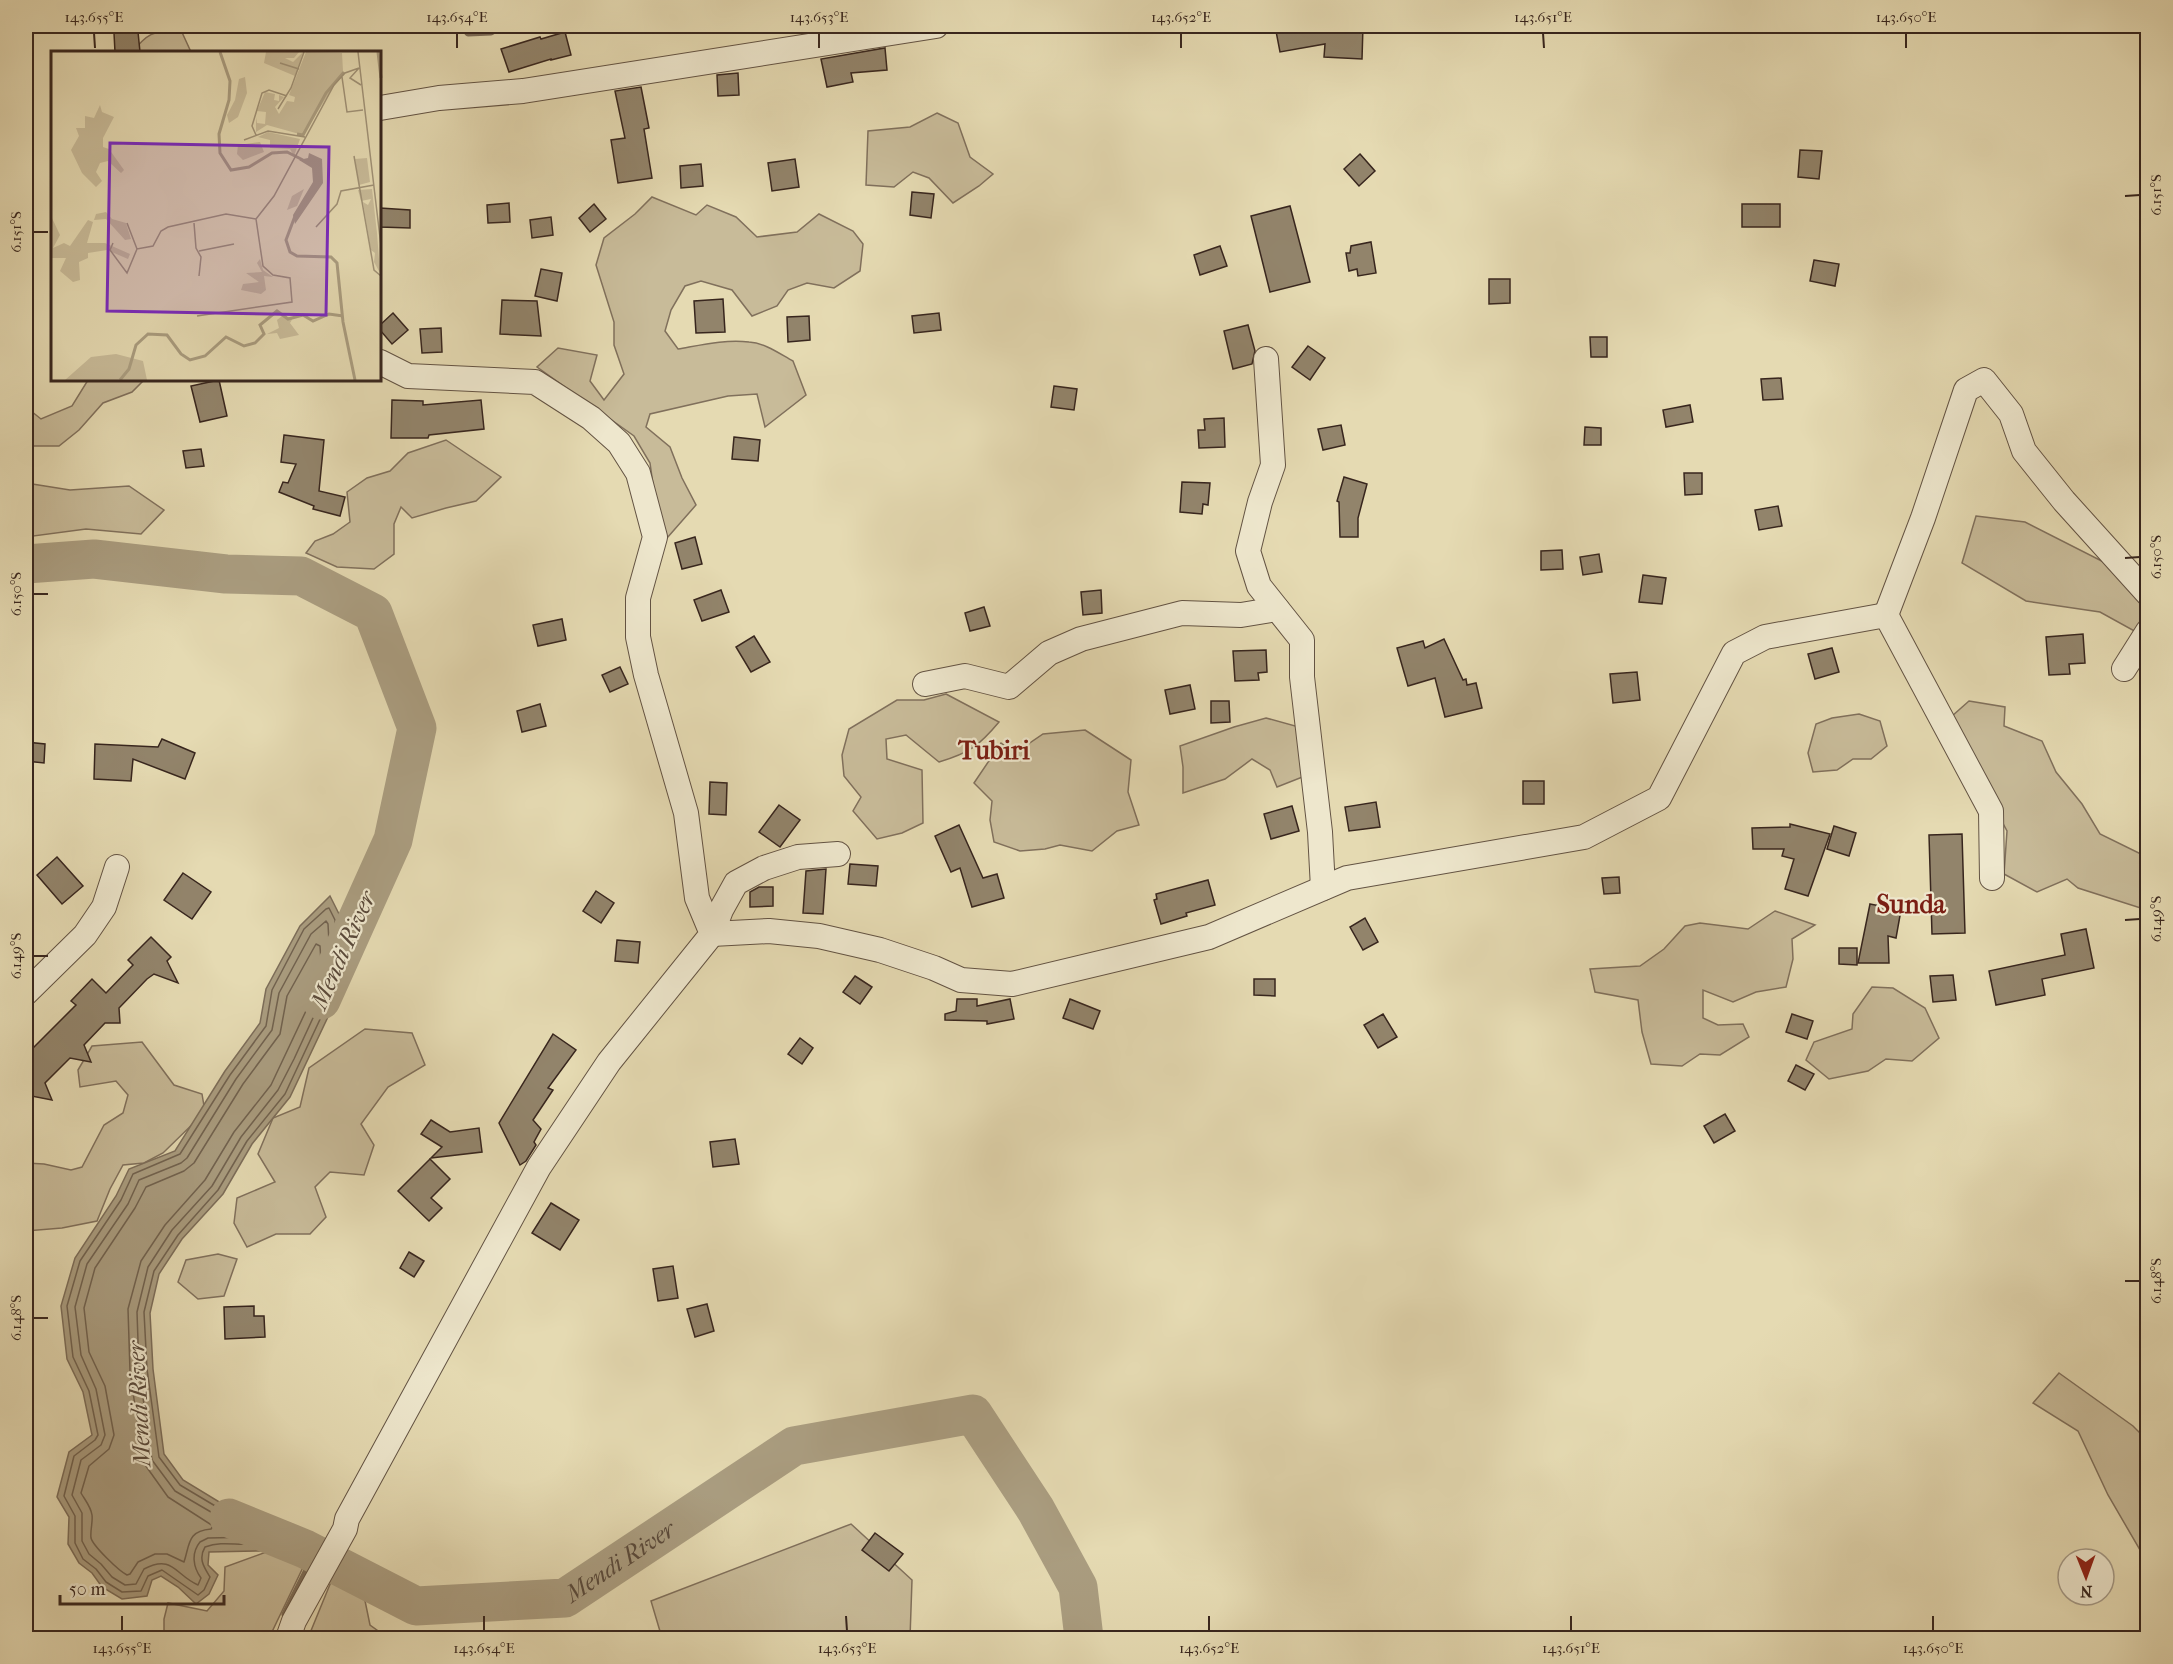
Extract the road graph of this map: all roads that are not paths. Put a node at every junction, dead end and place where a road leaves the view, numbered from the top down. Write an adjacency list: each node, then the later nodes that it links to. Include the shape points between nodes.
1 (936, 26): 2 (street, via 523,91)
2 (381, 108)
3 (1266, 359): 6 (street, via 1273,465 1248,551 1259,586)
4 (381, 362): 15 (street, via 408,376 535,382 591,418 620,443 638,473 655,537 638,598 638,637 686,813 697,898)
5 (2148, 594): 7 (street, via 2024,452 2011,414 1984,380 1966,390)
6 (1277, 609): 10 (street, via 1241,615 1182,613 1082,639 1049,653 1009,687 966,676); 14 (street, via 1302,640 1302,677)
7 (1886, 615): 13 (street, via 1991,811); 14 (street, via 1765,637 1734,653 1659,798 1584,837 1347,878)
8 (2148, 631): 9 (street)
9 (2124, 669)
10 (925, 684)
11 (838, 854): 15 (street, via 798,856 736,883)
12 (117, 867): 16 (street, via 104,907 85,935)
13 (1992, 878)
14 (1323, 888): 15 (street, via 1209,937 1012,984 961,980 880,950 819,936 769,930)
15 (712, 934): 17 (street, via 609,1062 539,1167 380,1457)
16 (26, 993)
17 (288, 1638)

